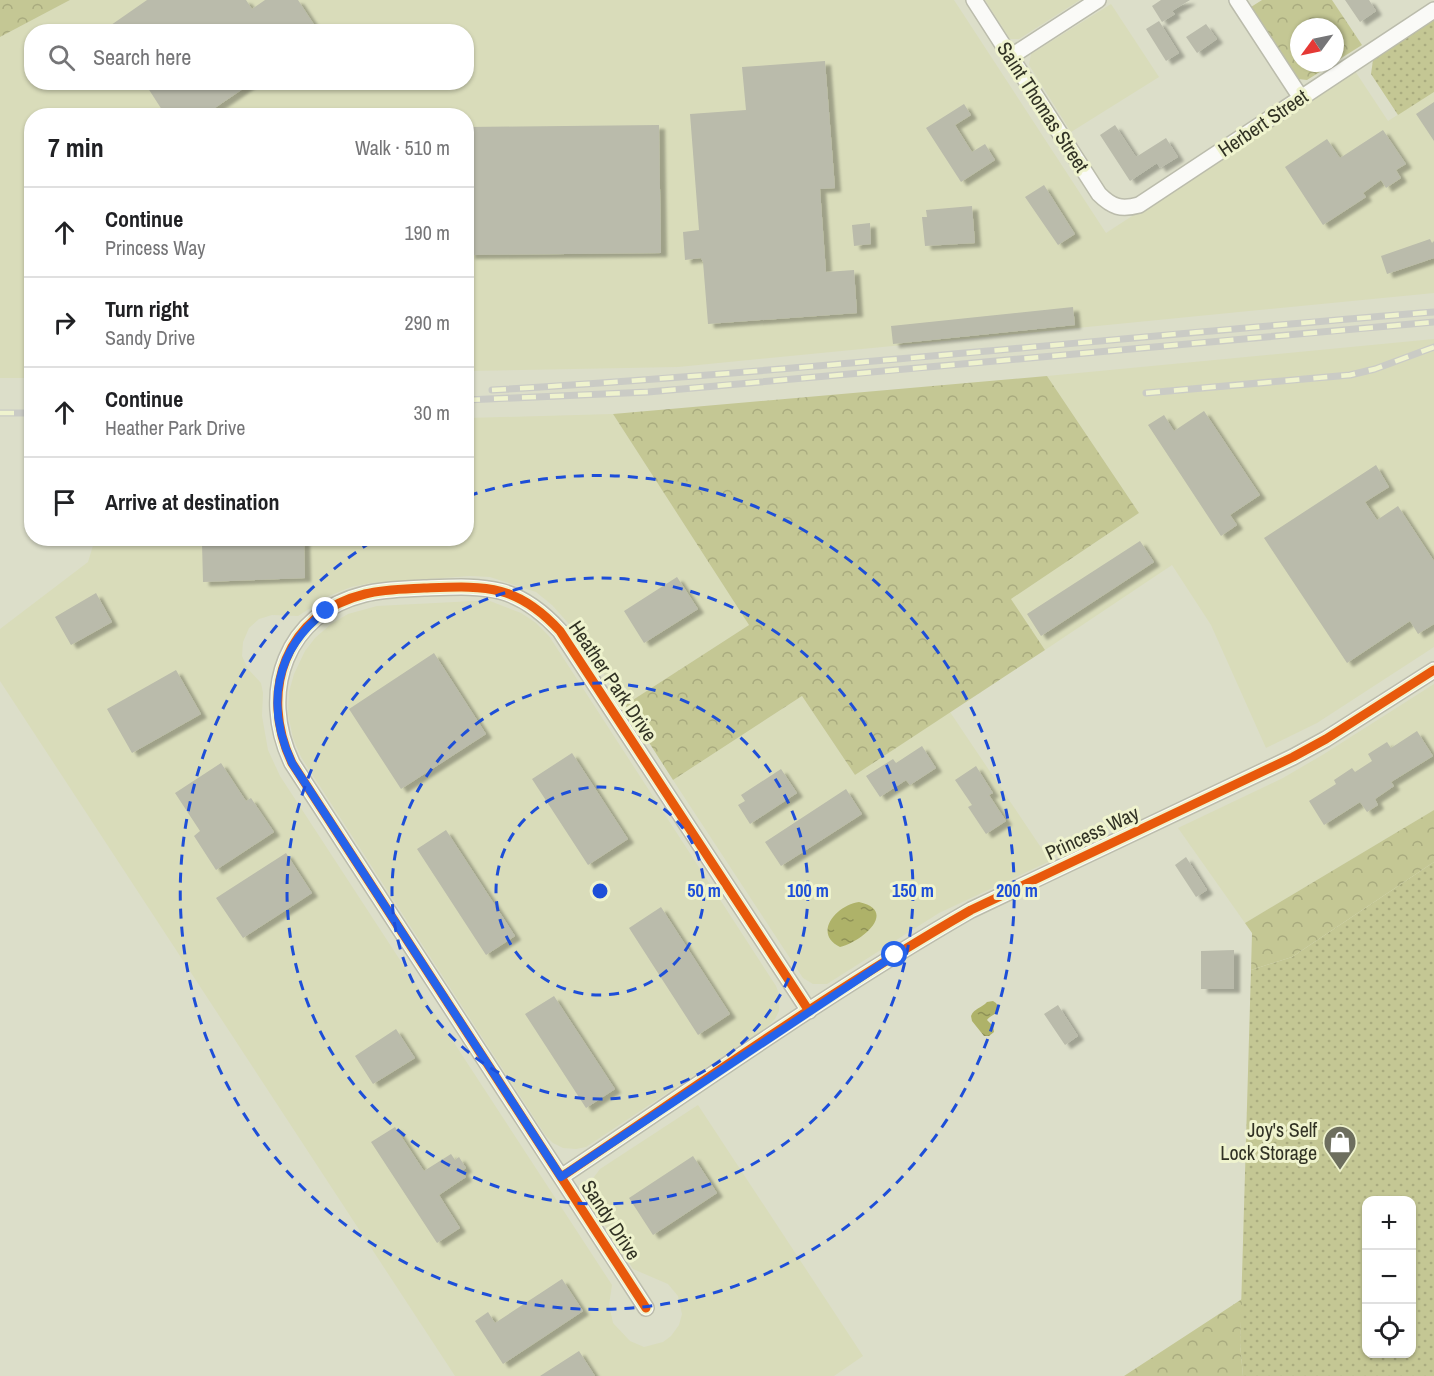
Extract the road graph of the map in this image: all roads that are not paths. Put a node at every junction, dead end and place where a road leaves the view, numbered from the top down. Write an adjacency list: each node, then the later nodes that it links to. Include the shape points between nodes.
1 (974, 0): 5 (street, Saint Thomas Street)
2 (1098, 0): 5 (street)
3 (1237, 0): 6 (street)
4 (1434, 10): 6 (street, Herbert Street)
5 (1010, 57): 7 (street, Saint Thomas Street, via 1099,194)
6 (1301, 98): 7 (street, Herbert Street, via 1139,205)
7 (1118, 208)
8 (281, 652): 10 (street, Heather Park Drive, via 312,621 365,593 475,586 498,589 530,603 560,631); 11 (street, Sandy Drive, via 277,715 283,745 292,763)
9 (1434, 670): 10 (street, Princess Way, via 1293,757 971,910)
10 (809, 1011): 11 (street, Princess Way)
11 (561, 1177): 12 (street, Sandy Drive)
12 (646, 1308)

